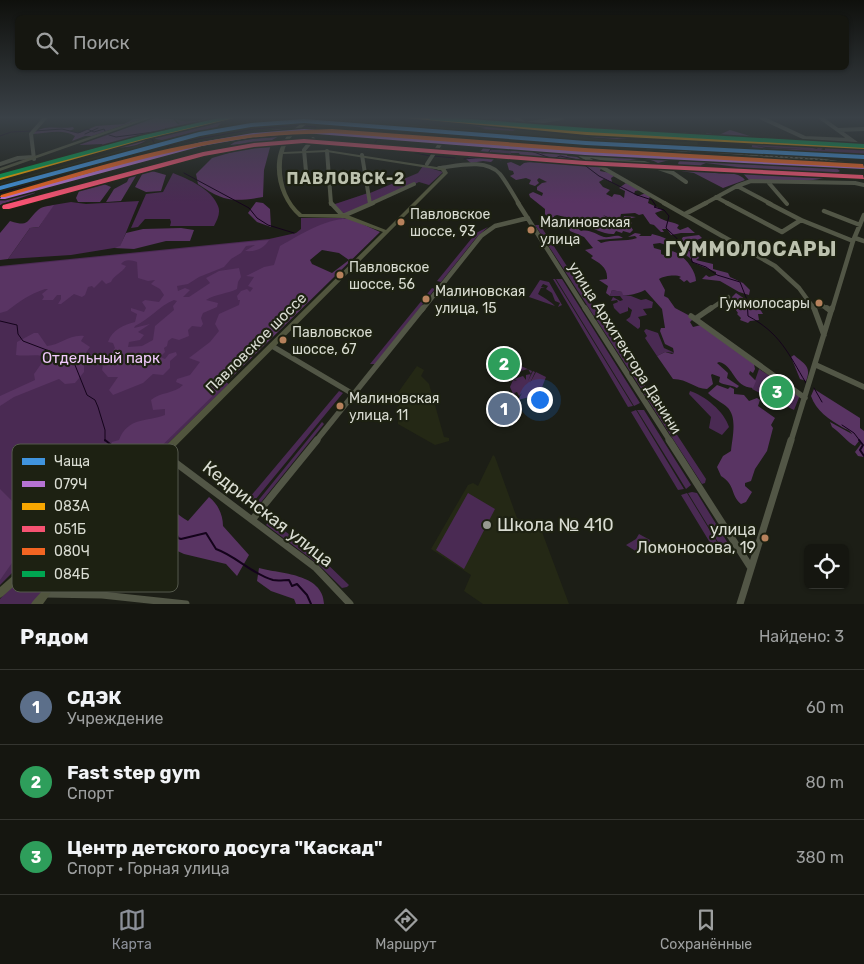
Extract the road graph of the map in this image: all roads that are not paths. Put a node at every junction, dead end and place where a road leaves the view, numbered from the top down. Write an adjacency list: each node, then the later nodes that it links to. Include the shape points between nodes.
1 (32, 146): 10 (street)
2 (67, 146): 10 (main road)
3 (285, 146): 6 (main road)
4 (307, 146): 7 (street)
5 (439, 146): 12 (street)
6 (284, 151): 7 (main road); 29 (main road, via 281,181 285,198 293,210 305,217)
7 (305, 151): 8 (main road); 17 (street)
8 (327, 151): 9 (main road); 29 (street, via 331,204)
9 (362, 155): 14 (main road); 24 (street)
10 (33, 158): 11 (street); 15 (main road)
11 (0, 164)
12 (427, 164)
13 (464, 166): 14 (street, улица Архитектора Данини); 16 (street, улица Архитектора Данини); 30 (street, улица Архитектора Данини, via 481,165 496,170)
14 (440, 168): 16 (main road, via 445,170)
15 (0, 170)
16 (445, 174): 33 (main road, Павловское шоссе)
17 (307, 182)
18 (686, 182): 27 (street, via 673,173 644,163 619,162 577,153)
19 (768, 182): 21 (street); 22 (street, via 751,181); 25 (street)
20 (414, 184): 24 (street)
21 (864, 185)
22 (737, 186): 23 (street); 31 (street)
23 (716, 197): 27 (street); 31 (street, via 782,232)
24 (370, 204): 29 (street)
25 (787, 204)
26 (824, 211): 32 (street)
27 (685, 214): 37 (street, via 775,266 794,282)
28 (864, 215): 32 (street)
29 (343, 216): 33 (main road)
30 (528, 218): 43 (street, via 495,226 481,236); 48 (street, улица Архитектора Данини)
31 (801, 220): 34 (street)
32 (860, 225): 34 (street)
33 (387, 232): 40 (main road, Павловское шоссе)
34 (854, 240): 35 (street); 38 (street)
35 (864, 241)
36 (728, 297): 44 (street, via 693,318)
37 (813, 306): 38 (street, via 823,306); 39 (street)
38 (831, 311): 39 (street)
39 (824, 335): 41 (street)
40 (272, 346): 43 (street); 45 (main road, Павловское шоссе)
41 (816, 365): 42 (street); 44 (street)
42 (864, 387)
43 (354, 394): 47 (street)
44 (805, 398): 48 (street)
45 (174, 444)
46 (178, 464): 47 (street, Кедринская улица)
47 (252, 520): 54 (street, Кедринская улица, via 316,568)
48 (750, 568): 55 (street)
49 (12, 581): 50 (main road, Павловское шоссе)
50 (0, 593)
51 (45, 594): 52 (main road, Павловское шоссе); 53 (street, via 102,595)
52 (36, 604)
53 (186, 604)
54 (350, 604)
55 (740, 604)

